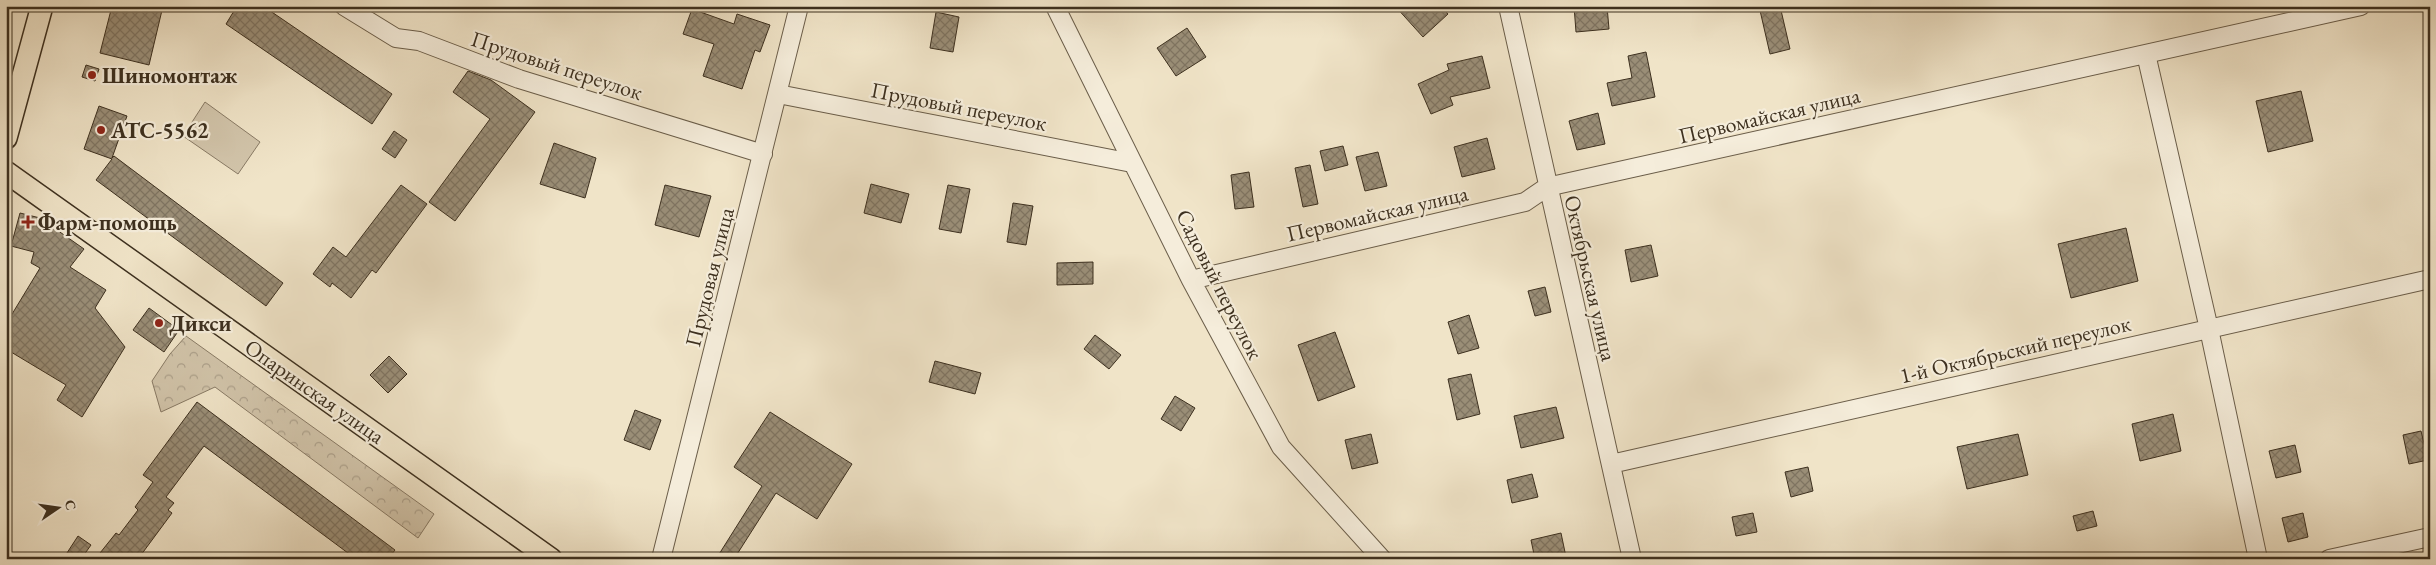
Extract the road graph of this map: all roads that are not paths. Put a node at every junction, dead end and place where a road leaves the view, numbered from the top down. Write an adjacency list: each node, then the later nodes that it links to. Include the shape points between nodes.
1 (42, 6): 9 (main road)
2 (344, 6): 10 (street, Прудовый переулок, via 396,38 419,41 519,79)
3 (800, 6): 8 (street, Прудовая улица)
4 (1055, 6): 11 (street, Садовый переулок)
5 (1508, 6): 13 (street, Октябрьская улица)
6 (2361, 6): 7 (street, Первомайская улица)
7 (2146, 54): 13 (street, Первомайская улица); 16 (street)
8 (778, 94): 10 (street, Прудовая улица); 11 (street, Прудовый переулок)
9 (6, 138)
10 (763, 154): 20 (street, Прудовая улица)
11 (1132, 162): 15 (street, Садовый переулок)
12 (6, 172): 19 (main road, Опаринская улица)
13 (1547, 187): 15 (street, Первомайская улица, via 1525,202); 17 (street, Октябрьская улица)
14 (2430, 279): 16 (street, 1-й Октябрьский переулок)
15 (1191, 280): 21 (street, Садовый переулок, via 1281,447)
16 (2209, 329): 17 (street, 1-й Октябрьский переулок); 23 (street)
17 (1611, 464): 22 (street, Октябрьская улица)
18 (2430, 536): 24 (street)
19 (551, 559)
20 (661, 559)
21 (1382, 559)
22 (1632, 559)
23 (2258, 559)
24 (2329, 559)

